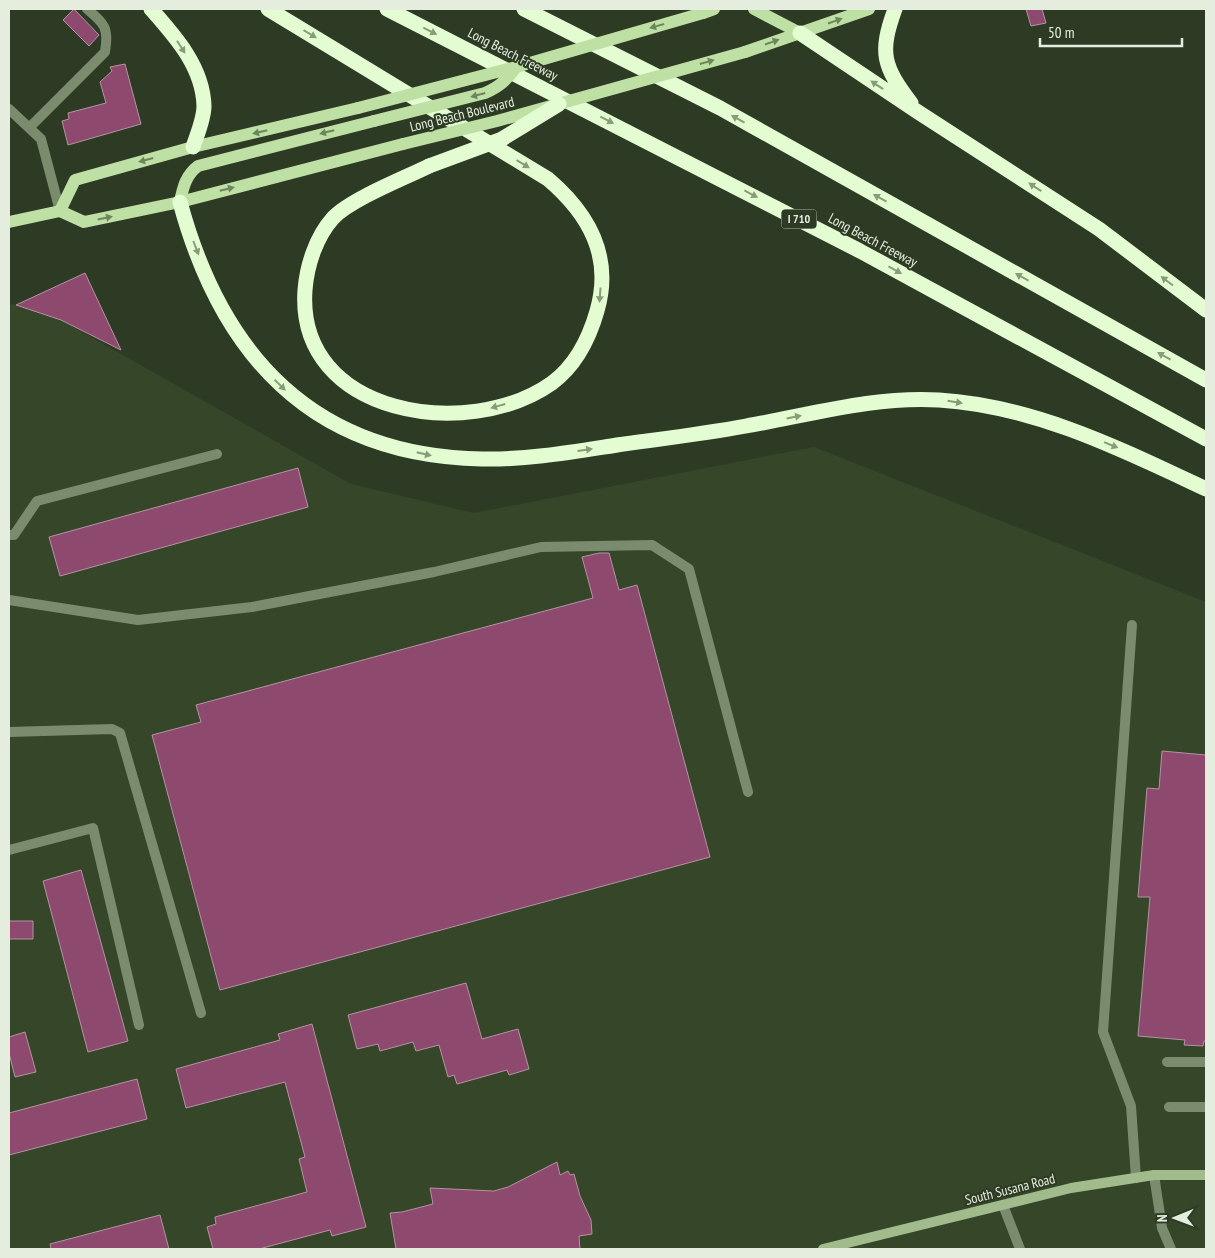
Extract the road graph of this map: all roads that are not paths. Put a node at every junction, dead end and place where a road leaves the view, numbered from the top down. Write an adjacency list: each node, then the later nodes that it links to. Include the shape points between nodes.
1 (87, 9): 15 (lane, via 102,22 108,35 105,52)
2 (150, 9): 16 (highway, one-way to 16, via 173,34 194,66 202,87 204,108)
3 (268, 9): 12 (highway, one-way to 12, bridge, via 548,179 566,195 591,228 599,251 600,295 593,326 569,367 551,383 529,395 477,412 428,413 388,404 360,393 341,380 314,344 306,324 306,276 321,236 334,217 368,196 430,166 502,139)
4 (387, 9): 22 (highway, Long Beach Freeway / I 710, one-way to 22, via 860,251)
5 (524, 9): 21 (highway, one-way to 5, via 720,108)
6 (754, 9): 10 (main road)
7 (869, 9): 10 (main road, Long Beach Boulevard, one-way to 7)
8 (895, 9): 14 (highway, via 884,37 888,68)
9 (709, 11): 11 (main road, one-way to 11, bridge)
10 (800, 33): 12 (main road, Long Beach Boulevard, one-way to 10, bridge, via 745,52); 14 (highway, one-way to 10)
11 (516, 67): 16 (main road, one-way to 16, bridge); 17 (main road, one-way to 17, bridge, via 498,88 485,94 198,166 190,173)
12 (559, 104): 17 (main road, Long Beach Boulevard, one-way to 12, bridge)
13 (9, 109): 15 (lane)
14 (918, 112): 20 (highway, one-way to 14, via 1099,228)
15 (29, 128): 18 (lane, via 41,139)
16 (193, 147): 18 (main road, one-way to 18, via 75,180)
17 (180, 202): 18 (main road, Long Beach Boulevard, one-way to 17, via 84,222); 24 (highway, one-way to 24, via 207,276 244,346 290,394 320,417 354,434 394,447 433,456 525,458 746,426 849,406 894,400 940,400 1058,423)
18 (60, 211): 19 (main road)
19 (9, 222)
20 (1206, 310)
21 (1206, 380)
22 (1206, 439)
23 (217, 454): 25 (lane, via 37,501 14,535)
24 (1206, 489)
25 (9, 535)
26 (9, 600): 29 (lane, via 138,620 252,607 434,572 540,547 652,545 689,569)
27 (1132, 625): 39 (lane, via 1103,1032 1131,1106)
28 (9, 732): 31 (lane, via 112,729 120,733)
29 (748, 792)
30 (9, 850): 32 (lane, via 93,828)
31 (201, 1013)
32 (139, 1025)
33 (1168, 1062): 34 (lane)
34 (1206, 1062)
35 (1169, 1107): 36 (lane)
36 (1206, 1108)
37 (1154, 1175): 38 (street, South Susana Road); 39 (street, South Susana Road); 43 (lane, via 1162,1228)
38 (1206, 1175)
39 (1136, 1178): 40 (street, South Susana Road, via 1071,1188)
40 (1003, 1205): 41 (street, South Susana Road); 42 (lane)
41 (823, 1249)
42 (1020, 1249)
43 (1171, 1249)

